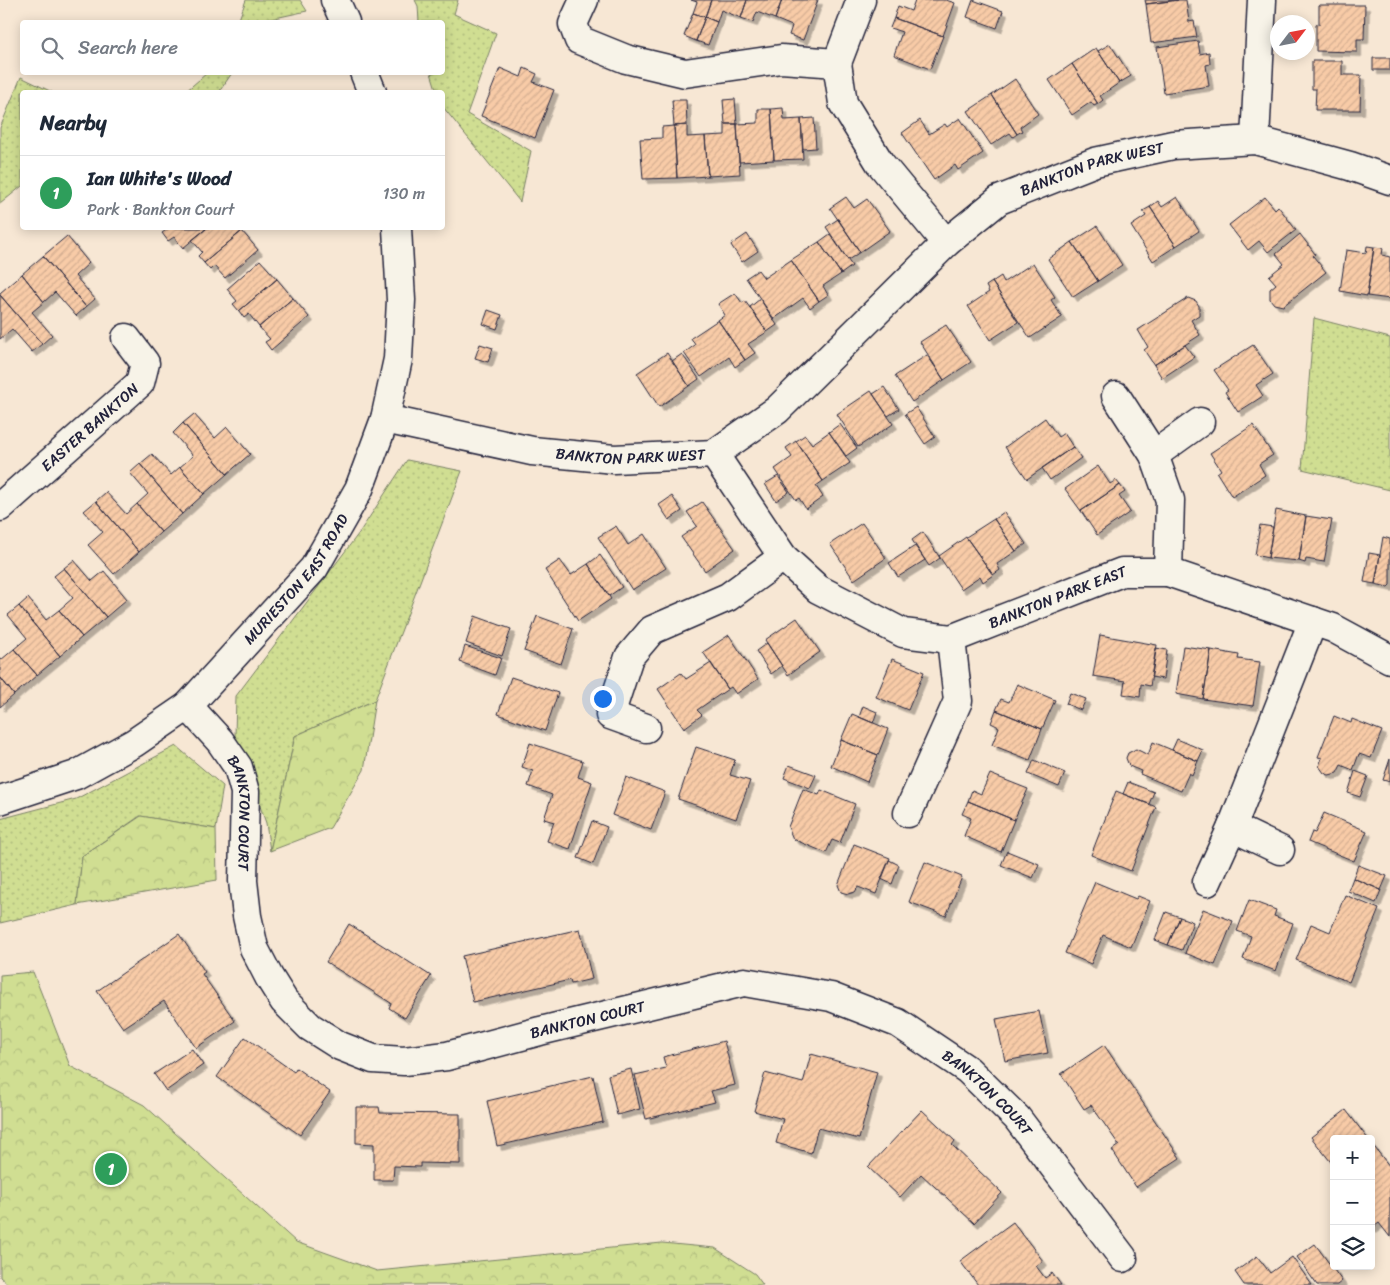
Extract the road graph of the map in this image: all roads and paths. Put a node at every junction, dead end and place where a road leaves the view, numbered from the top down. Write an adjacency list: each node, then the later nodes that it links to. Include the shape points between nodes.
1 (335, 0): 5 (street)
2 (584, 0): 6 (street, via 574,24 578,40 626,59 685,72 781,59)
3 (861, 0): 6 (street)
4 (1262, 0): 9 (street)
5 (344, 20)
6 (837, 63): 12 (street, via 843,102 880,163)
7 (365, 75): 8 (street)
8 (371, 90)
9 (1254, 140): 10 (street, BANKTON PARK WEST); 12 (street, BANKTON PARK WEST, via 1173,145 1095,162 999,200)
10 (1390, 180)
11 (397, 230): 15 (street, MURIESTON EAST ROAD, via 401,300 398,360)
12 (946, 243): 17 (street, BANKTON PARK WEST, via 777,410)
13 (126, 338): 19 (street, EASTER BANKTON, via 145,363 140,383)
14 (1116, 396): 18 (street)
15 (385, 419): 17 (street, BANKTON PARK WEST, via 532,451 614,458); 25 (street, MURIESTON EAST ROAD, via 359,489 314,568)
16 (1200, 422): 18 (street)
17 (714, 454): 20 (street, BANKTON PARK EAST)
18 (1154, 455): 21 (street, via 1170,500)
19 (0, 507)
20 (783, 557): 23 (street, BANKTON PARK EAST, via 818,589 903,633); 26 (street, via 728,597 652,630 629,657 610,715)
21 (1168, 572): 22 (street, BANKTON PARK EAST); 23 (street, BANKTON PARK EAST, via 1122,572)
22 (1313, 621): 24 (street, BANKTON PARK EAST, via 1333,628); 29 (street)
23 (951, 638): 28 (street, via 958,701)
24 (1390, 659)
25 (188, 706): 27 (street, MURIESTON EAST ROAD, via 134,743 76,775); 32 (street, BANKTON COURT, via 238,767 245,792 243,881 246,916 254,948 284,1002 310,1027 340,1046 373,1059 404,1061 447,1056 744,982 831,997 898,1023 968,1070 1017,1118)
26 (646, 728)
27 (0, 800)
28 (908, 813)
29 (1232, 827): 30 (street); 31 (street)
30 (1280, 850)
31 (1206, 882)
32 (1123, 1258)

